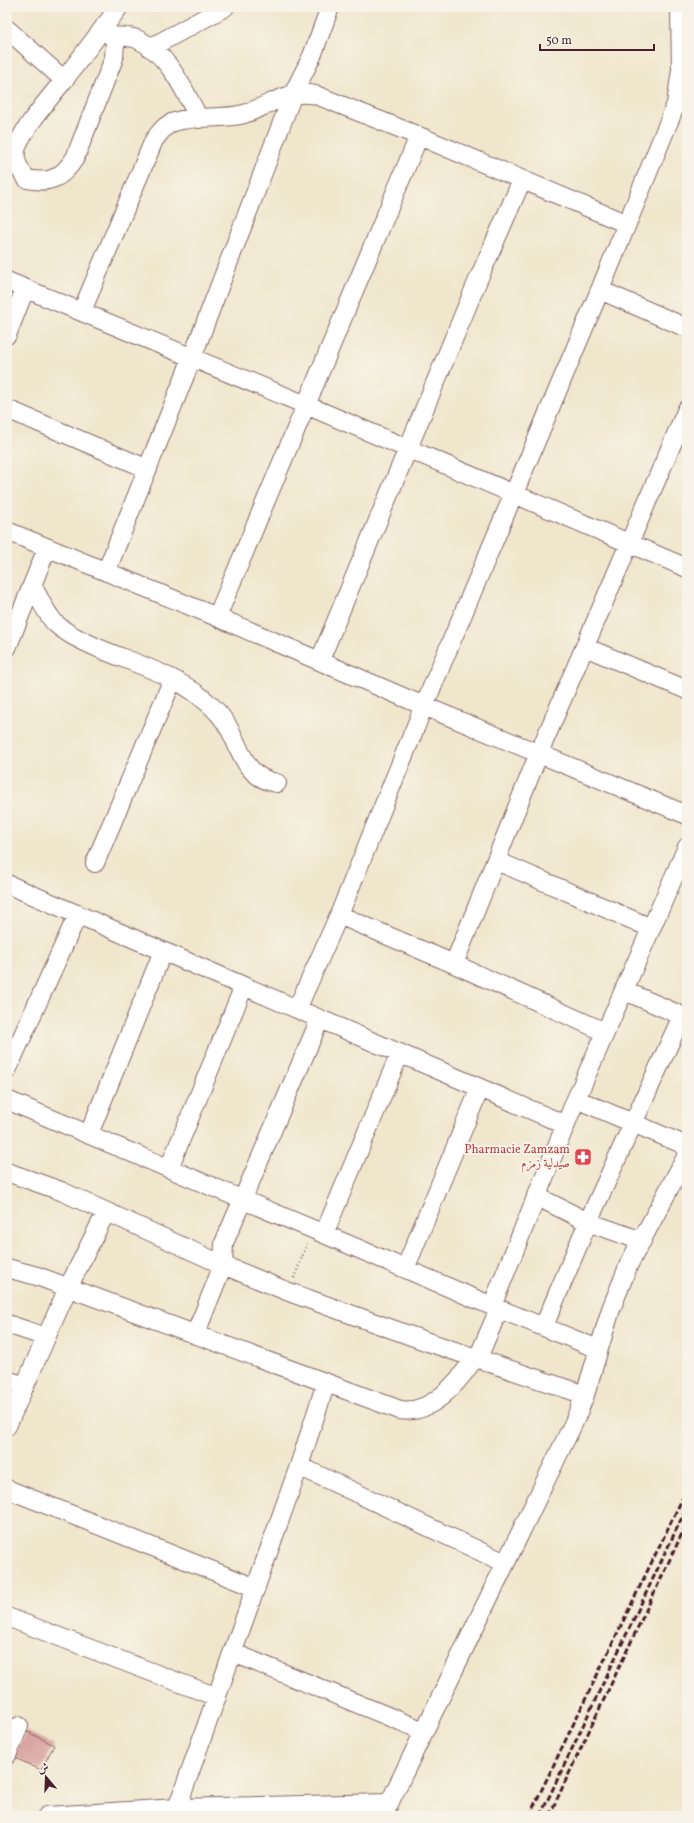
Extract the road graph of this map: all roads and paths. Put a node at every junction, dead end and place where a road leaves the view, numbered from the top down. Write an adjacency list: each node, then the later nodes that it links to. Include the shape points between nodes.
1 (119, 7): 6 (street)
2 (225, 7): 7 (street)
3 (330, 7): 10 (street, via 312,56)
4 (680, 7): 9 (street)
5 (7, 30): 8 (street)
6 (109, 31): 7 (street, via 136,39); 8 (street); 8 (street, via 115,42 114,58 75,158 68,169 54,178 41,182 27,179 18,166 16,151 26,129)
7 (150, 48): 11 (street, via 180,83)
8 (64, 80)
9 (683, 85): 14 (street)
10 (293, 94): 11 (street, via 243,114); 12 (street, via 304,92 316,95); 21 (street)
11 (199, 119): 18 (street, via 173,122 163,128 154,140)
12 (419, 136): 13 (street); 22 (street)
13 (522, 180): 14 (street); 26 (street)
14 (627, 224): 17 (street)
15 (7, 281): 16 (street)
16 (25, 289): 18 (street); 20 (street)
17 (600, 290): 19 (street); 28 (street)
18 (82, 312): 21 (street)
19 (687, 328)
20 (7, 335)
21 (192, 358): 22 (street); 27 (street)
22 (306, 406): 26 (street); 35 (street)
23 (7, 409): 27 (street)
24 (687, 409): 25 (street)
25 (682, 434): 30 (street)
26 (407, 450): 28 (street); 38 (street)
27 (148, 469): 33 (street)
28 (514, 494): 30 (street); 41 (street)
29 (7, 531): 31 (street)
30 (628, 543): 32 (street); 36 (street)
31 (47, 548): 33 (street); 34 (street)
32 (687, 568)
33 (106, 572): 35 (street)
34 (32, 586): 37 (street); 39 (street, via 55,622 73,637)
35 (217, 617): 38 (street)
36 (585, 647): 40 (street); 42 (street)
37 (7, 648)
38 (320, 660): 41 (street)
39 (173, 679): 43 (street, via 214,707 231,732 242,757 256,775 266,781); 47 (street)
40 (687, 690)
41 (424, 706): 42 (street); 50 (street)
42 (539, 753): 44 (street); 46 (street)
43 (277, 783)
44 (687, 815)
45 (687, 847): 51 (street)
46 (497, 861): 51 (street); 53 (street)
47 (95, 863)
48 (7, 884): 49 (street)
49 (78, 914): 52 (street); 61 (street)
50 (339, 916): 53 (street); 56 (street)
51 (651, 928): 55 (street)
52 (163, 951): 54 (street); 67 (street)
53 (454, 964): 59 (street)
54 (244, 986): 56 (street); 70 (street)
55 (625, 991): 57 (street); 59 (street)
56 (297, 1009): 58 (street)
57 (685, 1017): 65 (street)
58 (320, 1019): 60 (street); 73 (street)
59 (605, 1032): 63 (street)
60 (400, 1053): 62 (street); 76 (street)
61 (7, 1070)
62 (480, 1088): 66 (street); 80 (street)
63 (576, 1099): 65 (street); 66 (street)
64 (7, 1100): 67 (street)
65 (633, 1123): 68 (street); 75 (street)
66 (566, 1125): 72 (street)
67 (89, 1134): 70 (street)
68 (687, 1146)
69 (687, 1156): 77 (street)
70 (169, 1168): 73 (street)
71 (7, 1172): 74 (street, via 60,1191)
72 (536, 1196): 75 (street); 83 (street)
73 (244, 1200): 76 (street); 78 (street, via 224,1243)
74 (106, 1212): 78 (street); 81 (street)
75 (588, 1222): 77 (street); 85 (street)
76 (319, 1231): 80 (street); 82 (path)
77 (642, 1241): 88 (street, via 629,1264)
78 (223, 1265): 82 (street); 86 (street)
79 (7, 1268): 81 (street)
80 (405, 1269): 83 (street)
81 (68, 1288): 86 (street); 87 (street)
82 (289, 1292): 89 (street)
83 (495, 1308): 85 (street); 89 (street)
84 (7, 1324): 87 (street)
85 (544, 1326): 88 (street)
86 (195, 1335): 91 (street)
87 (46, 1336): 92 (street)
88 (598, 1349): 93 (street)
89 (476, 1359): 91 (street, via 440,1397 416,1410 393,1408); 93 (street)
90 (7, 1380): 92 (street)
91 (326, 1383): 95 (street)
92 (25, 1386): 94 (street)
93 (585, 1395): 97 (street, via 563,1447)
94 (7, 1426)
95 (299, 1466): 97 (street); 98 (street)
96 (7, 1488): 98 (street)
97 (505, 1563): 103 (street)
98 (256, 1588): 100 (street)
99 (7, 1617): 101 (street)
100 (234, 1652): 101 (street); 103 (street)
101 (217, 1696): 105 (street)
102 (19, 1726): 104 (street)
103 (424, 1731): 106 (street)
104 (7, 1755)
105 (177, 1808): 106 (street); 107 (street)
106 (386, 1809)
107 (109, 1814): 108 (street)
108 (47, 1816)

